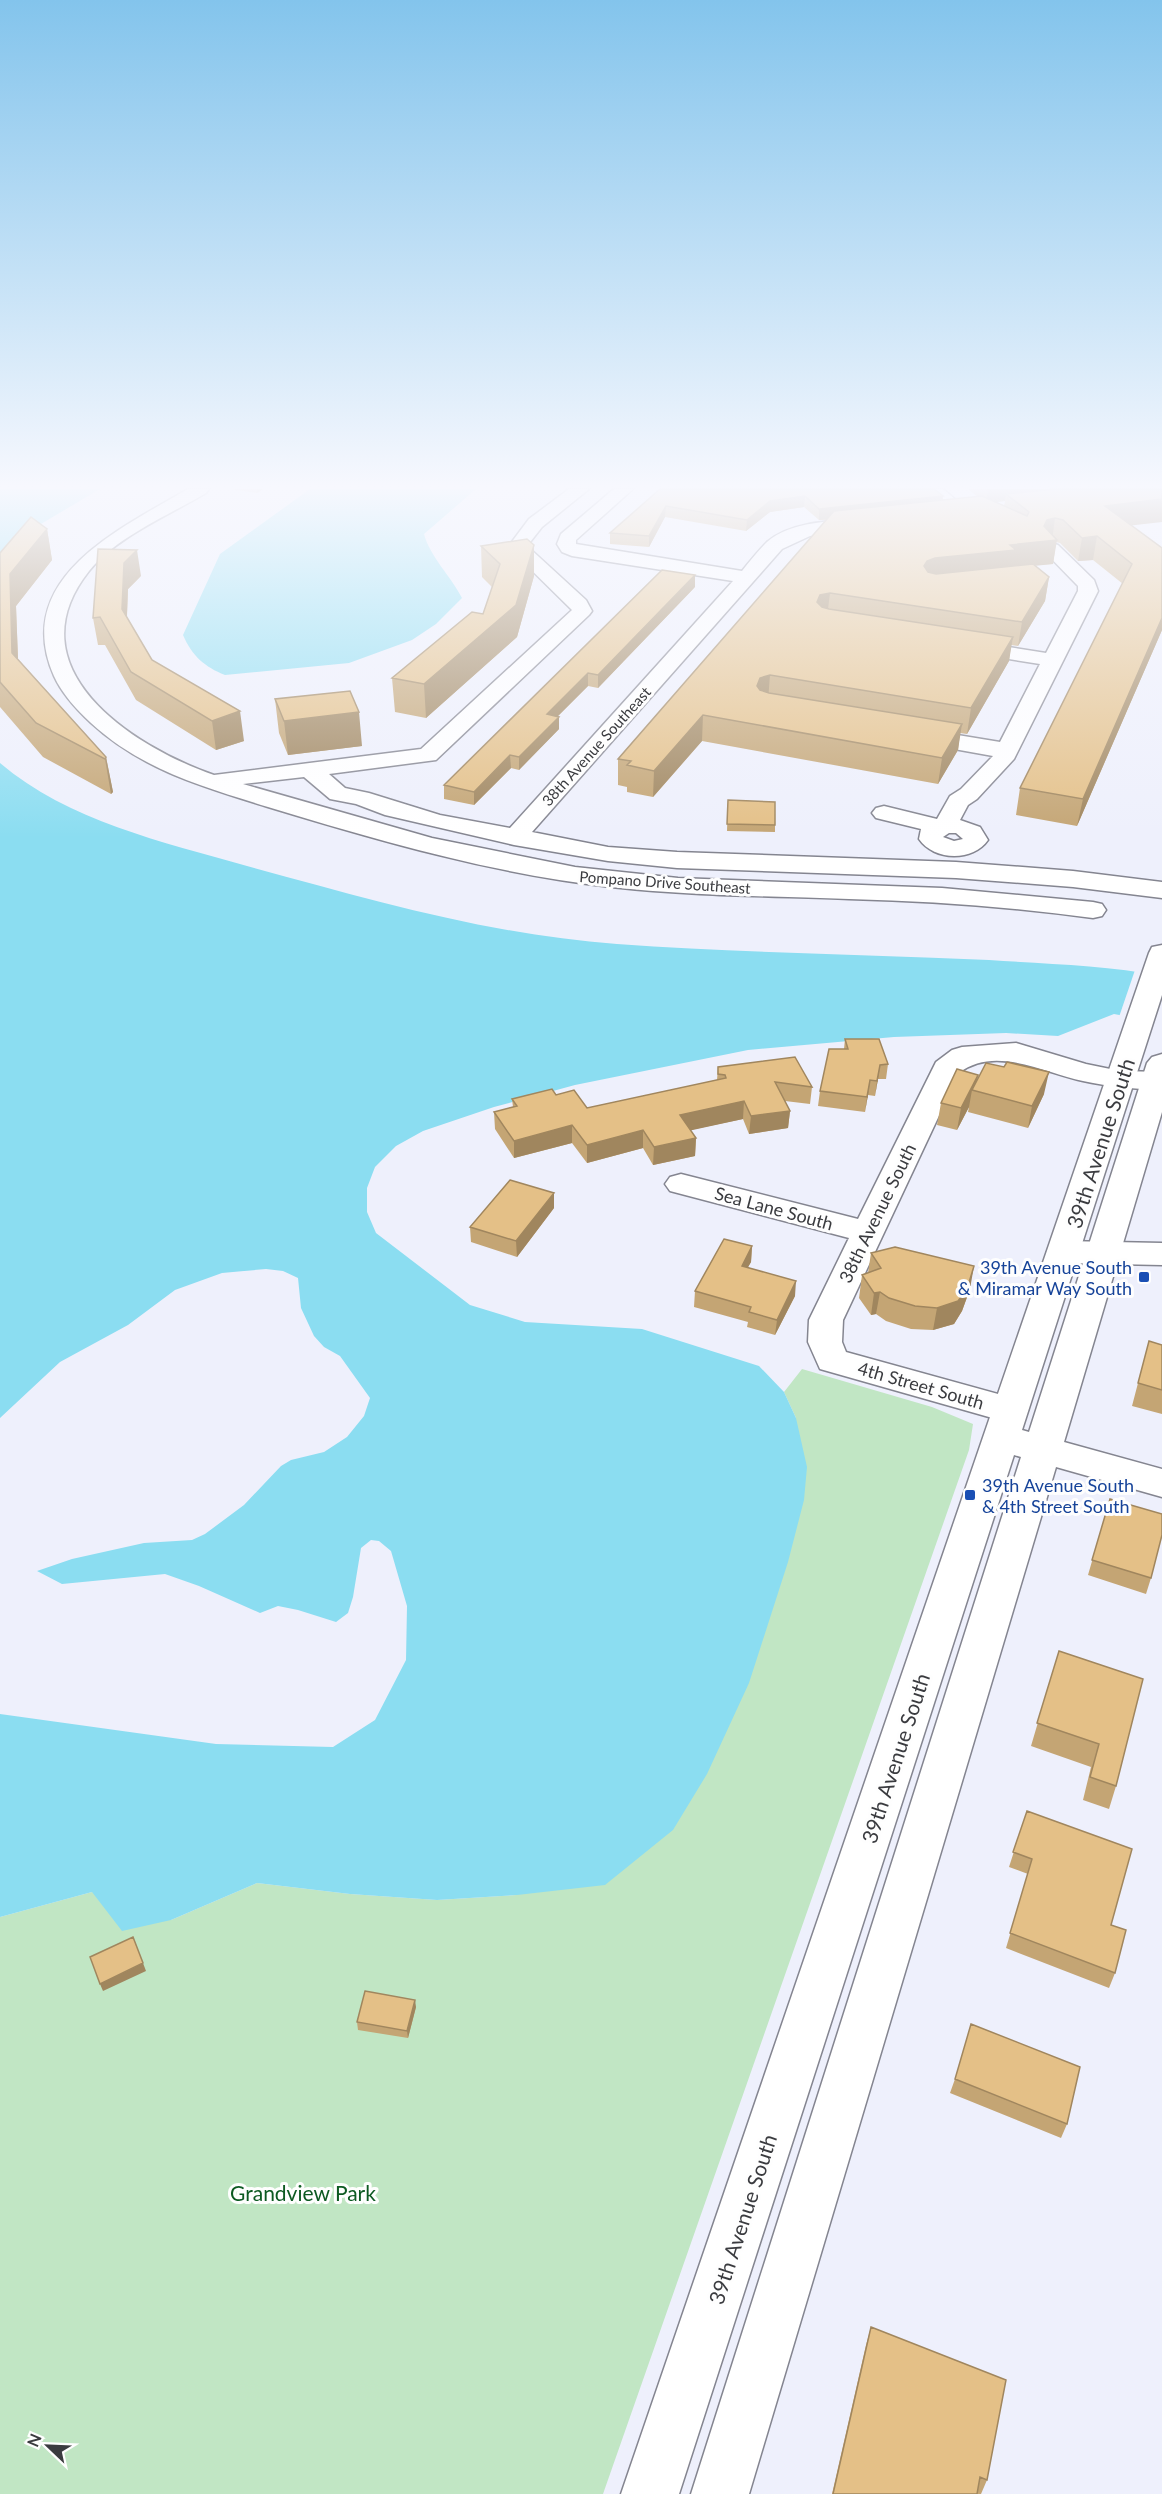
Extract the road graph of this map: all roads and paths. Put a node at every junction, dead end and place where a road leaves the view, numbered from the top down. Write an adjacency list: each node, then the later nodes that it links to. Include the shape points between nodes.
1 (58, 605): 10 (street, Pompano Drive Southeast, via 53,617 52,645 58,666 76,697 105,727 168,765)
2 (580, 605): 9 (street, Pompano Drive Southeast, via 582,611 428,755)
3 (721, 605): 13 (street, 38th Avenue Southeast)
4 (1081, 605): 6 (street)
5 (943, 643): 6 (street)
6 (1053, 660): 8 (street)
7 (894, 731): 8 (street)
8 (1008, 750): 14 (street, via 969,794 975,807)
9 (330, 766): 10 (street, Pompano Drive Southeast); 11 (street, via 359,779); 11 (street, Pompano Drive Southeast, via 338,794)
10 (211, 781): 16 (street, Pompano Drive Southeast, via 383,833 575,875 711,887 954,895)
11 (362, 798): 13 (street, Pompano Drive Southeast, via 438,822)
12 (885, 812): 14 (street)
13 (514, 838): 14 (street, Pompano Drive Southeast, via 608,854 677,860)
14 (952, 840): 15 (street, Pompano Drive Southeast, via 1073,879)
15 (1162, 890)
16 (1093, 910)
17 (1159, 963): 18 (street, 39th Avenue South, via 1140,1022)
18 (1150, 1076): 20 (street, 38th Avenue South, via 1080,1072 1016,1052 962,1056 946,1068); 21 (street, 39th Avenue South)
19 (681, 1184): 20 (street, Sea Lane South)
20 (867, 1232): 23 (street, 38th Avenue South, via 826,1320 825,1342)
21 (1085, 1252): 22 (street); 24 (street, 39th Avenue South); 25 (street, 39th Avenue South)
22 (1162, 1254)
23 (832, 1360): 24 (street, 4th Street South)
24 (1005, 1424): 25 (street, 4th Street South); 27 (street, 39th Avenue South)
25 (1043, 1450): 26 (street, 4th Street South); 28 (street, 39th Avenue South)
26 (1162, 1483)
27 (650, 2494)
28 (720, 2494)

